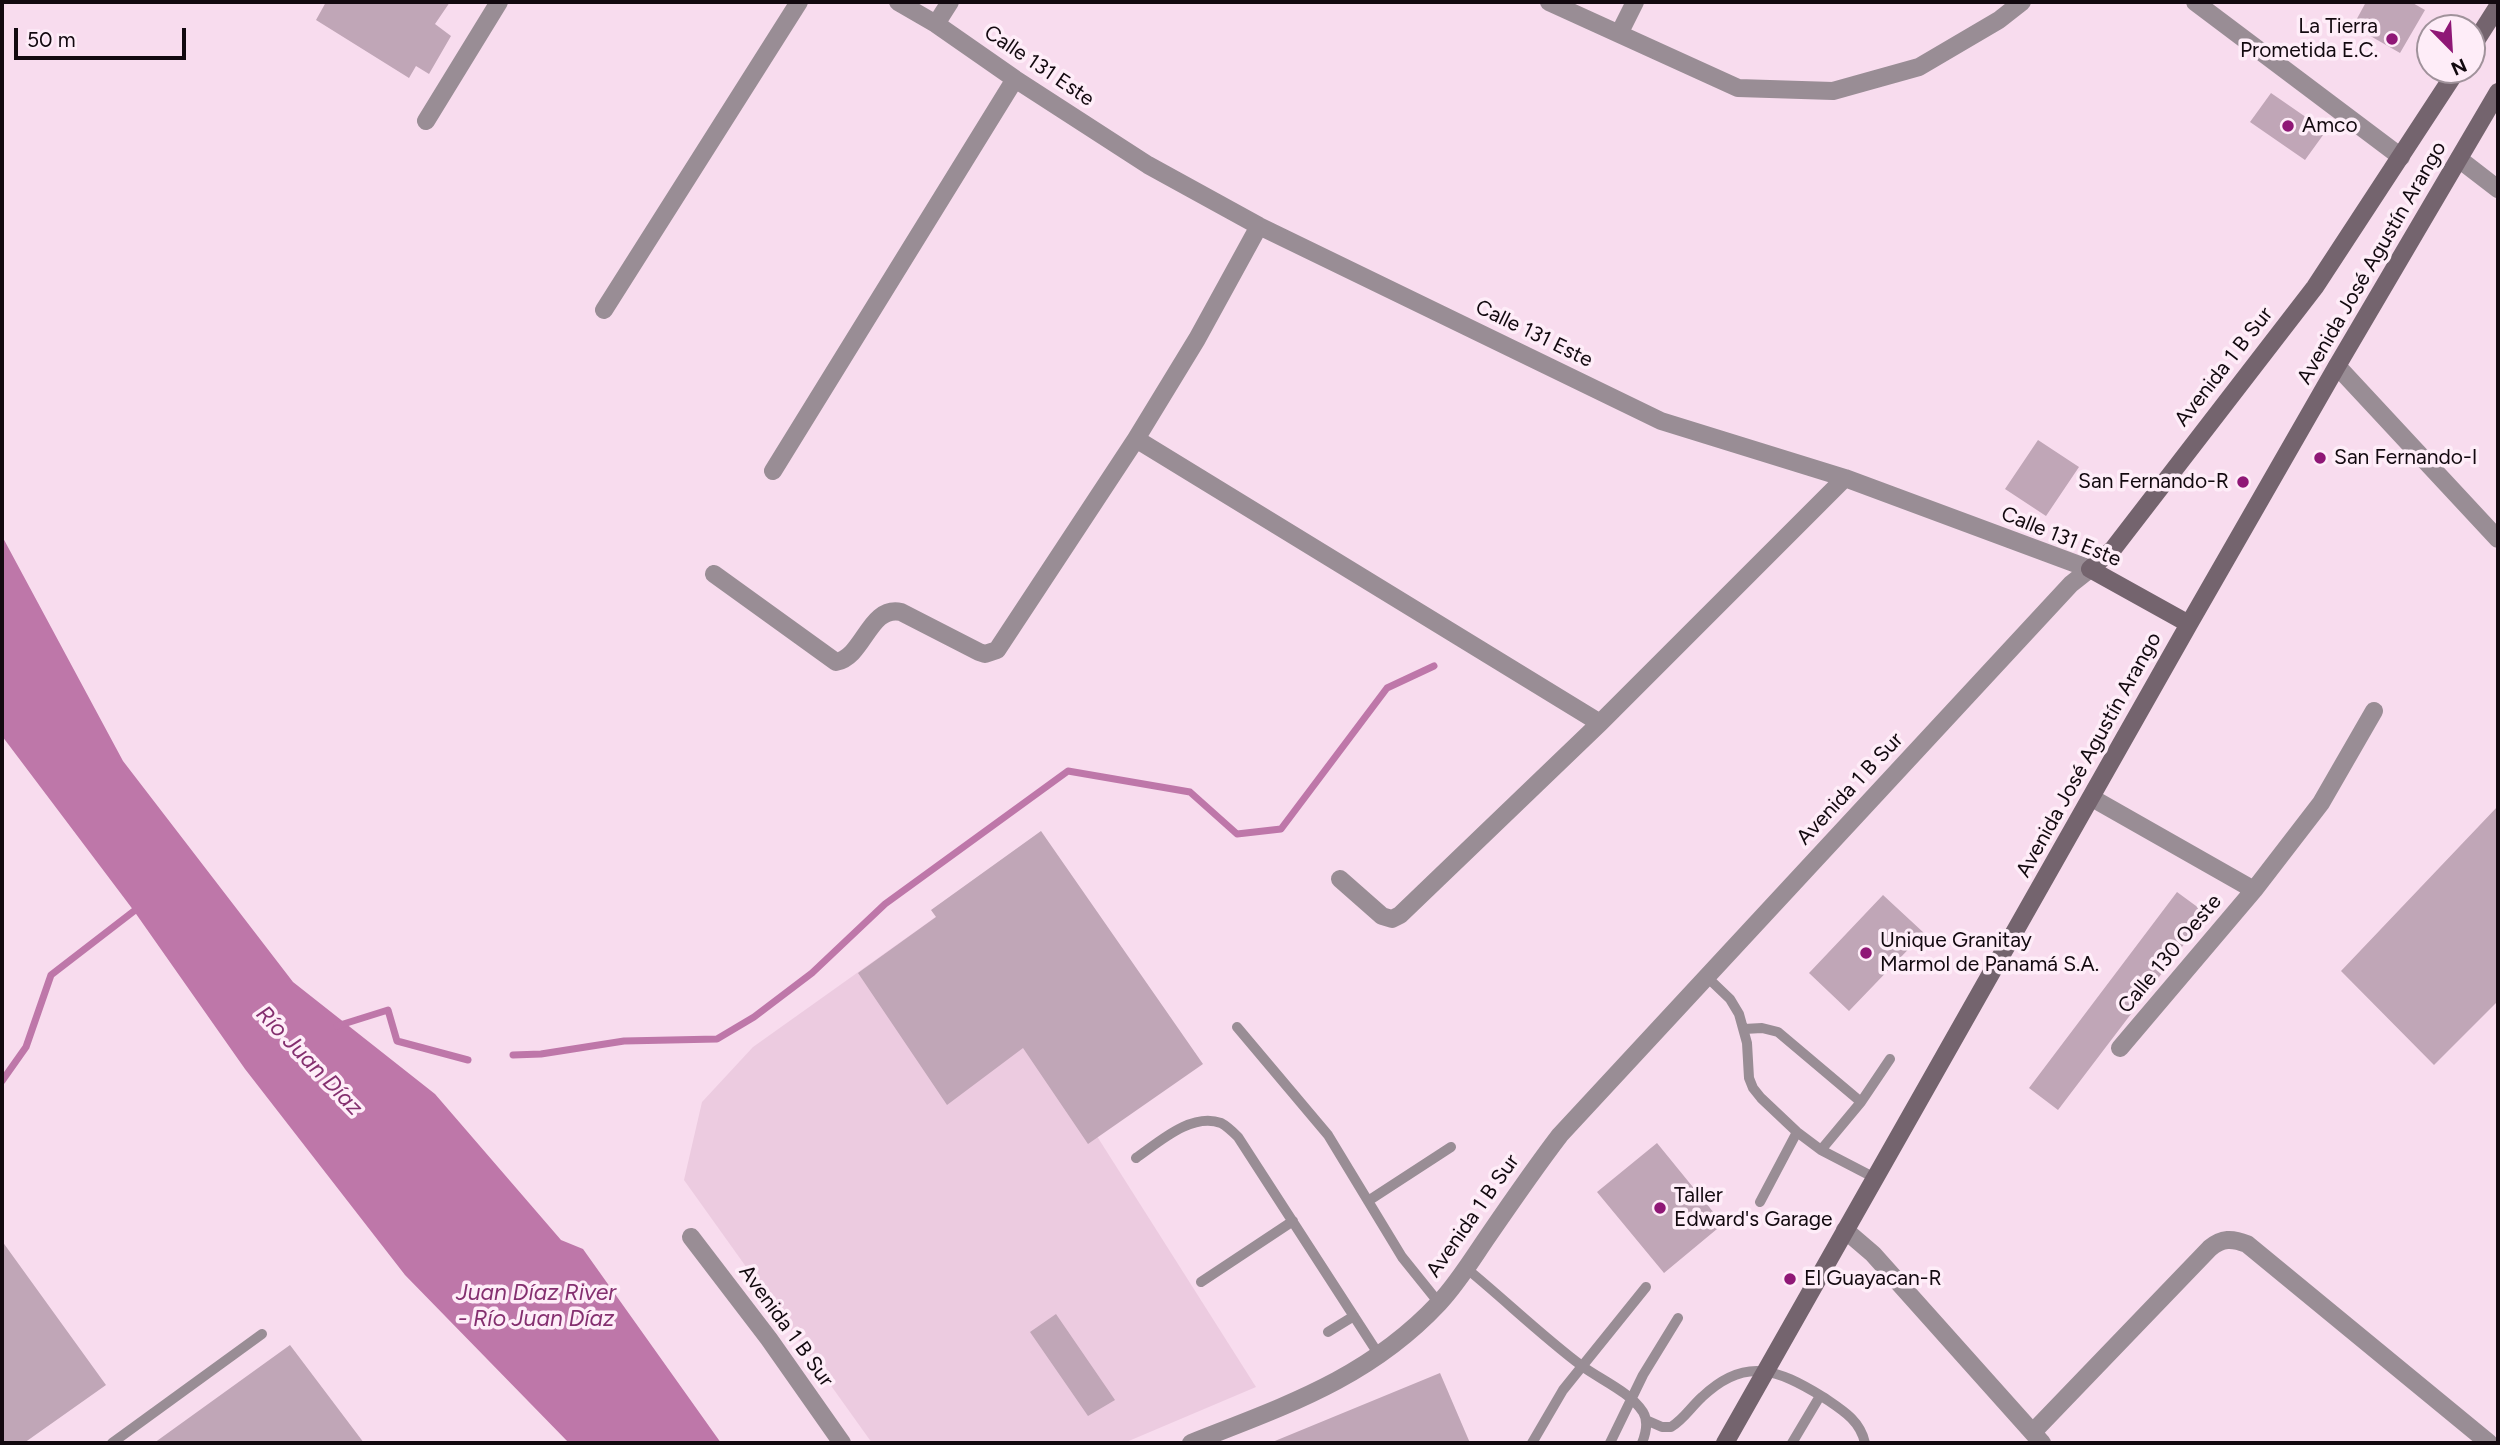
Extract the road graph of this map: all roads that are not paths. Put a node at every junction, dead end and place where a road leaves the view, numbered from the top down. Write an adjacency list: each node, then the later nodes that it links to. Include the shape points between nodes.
1 (499, 2): 16 (street)
2 (799, 2): 21 (street)
3 (898, 2): 10 (street, Calle 131 Este)
4 (950, 2): 10 (street)
5 (1549, 2): 12 (street)
6 (1635, 2): 12 (street)
7 (2022, 2): 12 (street, via 1919,67 1833,91 1738,88)
8 (2195, 2): 17 (street)
9 (2498, 6): 11 (main road)
10 (936, 24): 13 (street, Calle 131 Este)
11 (2486, 25)
12 (1619, 34)
13 (1015, 79): 20 (street, Calle 131 Este, via 1148,166); 24 (street)
14 (2448, 84): 17 (main road, Avenida 1 B Sur)
15 (2498, 92): 18 (main road, Avenida José Agustín Arango)
16 (426, 121)
17 (2401, 157): 27 (main road, Avenida 1 B Sur, via 2315,287 2113,549)
18 (2459, 159): 19 (street); 22 (main road, Avenida José Agustín Arango)
19 (2498, 189)
20 (1259, 226): 23 (street); 25 (street, Calle 131 Este, via 1661,421)
21 (604, 310)
22 (2337, 366): 26 (street); 29 (main road, Avenida José Agustín Arango)
23 (1136, 439): 28 (street, via 1001,645 991,653 979,652 901,612 890,611 848,658 836,662); 31 (street)
24 (773, 471)
25 (1845, 478): 27 (street, Calle 131 Este); 31 (street)
26 (2498, 539)
27 (2090, 569): 29 (main road, Calle 131 Este); 35 (street, Avenida 1 B Sur, via 2071,584)
28 (714, 574)
29 (2189, 624): 32 (main road, Avenida José Agustín Arango)
30 (2374, 711): 34 (street, Calle 130 Oeste, via 2321,803)
31 (1600, 723): 33 (street, via 1397,918 1382,916)
32 (2092, 798): 34 (street, Calle 130 Oeste); 45 (main road, Avenida José Agustín Arango)
33 (1340, 879)
34 (2254, 890): 38 (street, Calle 130 Oeste)
35 (1707, 977): 37 (lane, via 1730,999); 51 (street, Avenida 1 B Sur, via 1560,1135)
36 (1237, 1027): 46 (lane, via 1328,1135)
37 (1744, 1029): 40 (lane, via 1778,1032); 41 (lane, via 1750,1083)
38 (2120, 1048)
39 (1890, 1059): 40 (lane)
40 (1861, 1102): 43 (lane)
41 (1797, 1132): 43 (lane); 47 (lane)
42 (1451, 1147): 46 (lane)
43 (1821, 1150): 45 (lane)
44 (1136, 1158): 48 (lane, via 1199,1121 1223,1124 1238,1137)
45 (1875, 1178): 49 (main road, Avenida José Agustín Arango)
46 (1368, 1201): 54 (lane, via 1402,1257)
47 (1760, 1202)
48 (1293, 1221): 52 (lane); 55 (lane)
49 (1845, 1230): 61 (main road, Avenida José Agustín Arango); 65 (street, via 1873,1254)
50 (691, 1237): 67 (street, Avenida 1 B Sur)
51 (1466, 1268): 54 (street, Avenida 1 B Sur); 60 (lane)
52 (1201, 1282)
53 (1646, 1287): 60 (lane)
54 (1439, 1303): 59 (street, Avenida 1 B Sur)
55 (1354, 1316): 57 (lane); 59 (lane)
56 (1678, 1318): 63 (lane)
57 (1328, 1332)
58 (262, 1334): 66 (lane)
59 (1379, 1355): 68 (street, Avenida 1 B Sur, via 1304,1399)
60 (1581, 1365): 63 (lane); 69 (lane)
61 (1767, 1370): 62 (lane); 64 (lane, via 1745,1373 1713,1387 1671,1427); 72 (main road, Avenida José Agustín Arango)
62 (1820, 1396): 73 (lane); 74 (lane, via 1857,1423)
63 (1632, 1400): 64 (lane); 70 (lane)
64 (1646, 1420): 71 (lane)
65 (2038, 1438): 75 (street, via 2210,1248 2228,1239 2247,1244)
66 (112, 1443)
67 (842, 1443)
68 (1192, 1443)
69 (1532, 1443)
70 (1610, 1443)
71 (1643, 1443)
72 (1726, 1443)
73 (1792, 1443)
74 (1865, 1443)
75 (2489, 1443)

